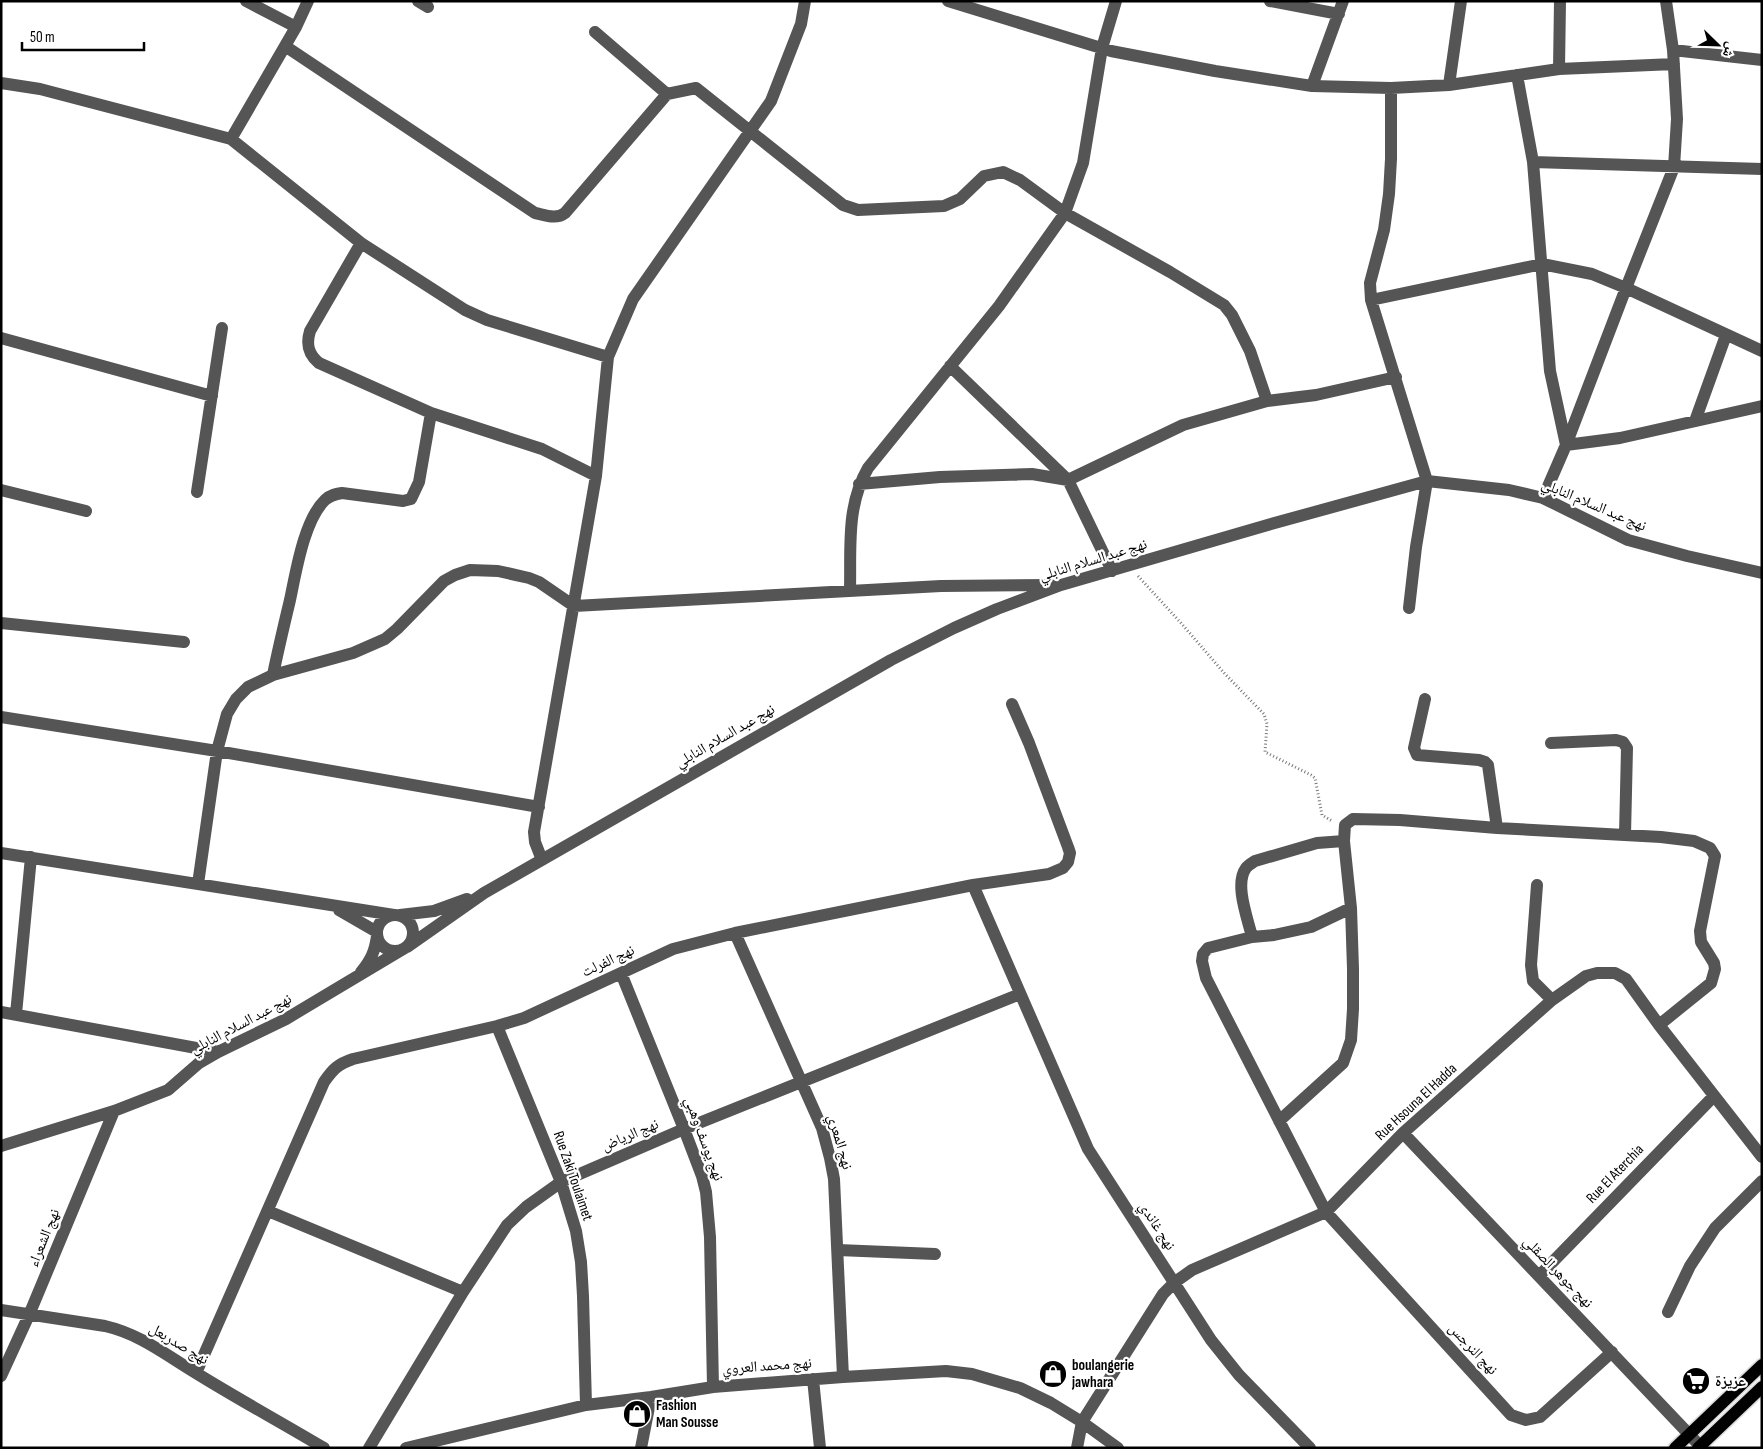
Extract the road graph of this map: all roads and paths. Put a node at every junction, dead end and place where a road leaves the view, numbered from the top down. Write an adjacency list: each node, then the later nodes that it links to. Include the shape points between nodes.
1 (246, 1): 12 (street)
2 (308, 1): 12 (street)
3 (805, 1): 26 (street, via 801,24 771,101)
4 (948, 1): 15 (street)
5 (1116, 1): 15 (street)
6 (1270, 1): 11 (street)
7 (1343, 1): 11 (street)
8 (1461, 1): 22 (street)
9 (1560, 1): 19 (street)
10 (1666, 1): 16 (street)
11 (1339, 14): 23 (street)
12 (296, 27): 14 (street)
13 (595, 32): 25 (street)
14 (285, 46): 25 (street, via 535,212 551,217 565,213); 27 (street)
15 (1102, 48): 23 (street, via 1215,72); 31 (street, via 1083,163)
16 (1672, 50): 17 (street); 18 (street)
17 (1762, 60)
18 (1674, 64): 19 (street); 29 (street, via 1677,119)
19 (1559, 69): 20 (street)
20 (1517, 75): 22 (street); 28 (street)
21 (1, 83): 27 (street, via 40,89)
22 (1449, 85): 24 (street)
23 (1312, 86): 24 (street)
24 (1391, 88): 35 (street, via 1389,194 1384,230 1370,282)
25 (667, 94): 26 (street, via 696,88)
26 (750, 132): 31 (street, via 843,205 858,210 944,206 960,199 984,176 1003,172 1020,180); 40 (street, via 633,299)
27 (231, 139): 32 (street)
28 (1533, 162): 29 (street); 33 (street)
29 (1674, 168): 30 (street); 34 (street)
30 (1762, 169)
31 (1065, 213): 41 (street, via 999,306); 44 (street, via 1224,306 1250,351)
32 (361, 243): 40 (street, via 487,320); 46 (street, via 310,331 310,352 319,363)
33 (1542, 264): 34 (street, via 1592,274); 35 (street); 48 (street, via 1550,371)
34 (1626, 288): 37 (street); 48 (street)
35 (1371, 300): 42 (street)
36 (222, 328): 43 (street)
37 (1726, 335): 39 (street); 47 (street)
38 (1, 338): 43 (street)
39 (1762, 351)
40 (608, 357): 49 (street)
41 (950, 366): 50 (street); 52 (street, via 868,468)
42 (1396, 377): 44 (street, via 1316,395); 51 (street)
43 (212, 396): 54 (street)
44 (1267, 401): 50 (street, via 1182,425)
45 (1762, 406): 47 (street)
46 (431, 413): 49 (street, via 542,448); 66 (street, via 419,482 411,499 403,501 342,493 326,499 320,507 300,556)
47 (1696, 421): 48 (street, via 1620,438)
48 (1566, 445): 55 (street)
49 (596, 476): 62 (street)
50 (1068, 480): 52 (street, via 1032,474); 58 (street)
51 (1427, 481): 55 (street, نهج عبد السلام النابلي, via 1509,490); 57 (street, نهج عبد السلام النابلي); 63 (street)
52 (859, 484): 61 (street, via 851,516)
53 (1, 490): 56 (street)
54 (197, 492)
55 (1543, 498): 59 (street, نهج عبد السلام النابلي, via 1628,540)
56 (86, 511)
57 (1128, 566): 58 (street, نهج عبد السلام النابلي); 73 (path, via 1264,714 1266,752 1311,774 1317,785 1322,816)
58 (1112, 571): 60 (street, نهج عبد السلام النابلي)
59 (1762, 573)
60 (1062, 585): 61 (street); 79 (street, نهج عبد السلام النابلي, via 997,609 898,656)
61 (850, 590): 62 (street)
62 (574, 606): 66 (street, via 529,578 498,571 470,570 444,581 385,639 352,653); 72 (street)
63 (1408, 608)
64 (1, 623): 65 (street)
65 (184, 642)
66 (273, 675): 71 (street, via 248,687 236,699 227,714)
67 (1425, 699): 74 (street, via 1414,748 1416,755 1485,762)
68 (1012, 704): 81 (street, نهج الفرلت, via 1070,858 1063,868 1049,874)
69 (1, 717): 71 (street)
70 (1551, 743): 75 (street, via 1623,742 1627,748)
71 (217, 751): 72 (street); 80 (street)
72 (539, 807): 79 (street, via 534,832)
73 (1345, 824): 74 (street, via 1354,819 1400,820); 76 (street)
74 (1497, 828): 75 (street)
75 (1625, 835): 97 (street, via 1694,841 1710,848 1714,856 1700,931 1701,942 1714,963 1714,975 1707,987)
76 (1344, 841): 85 (street); 89 (street, via 1317,843 1246,866 1240,886)
77 (1, 853): 78 (street, نهج عبد السلام النابلي)
78 (31, 857): 80 (street, نهج عبد السلام النابلي); 96 (street)
79 (542, 860): 83 (street, نهج عبد السلام النابلي)
80 (198, 884): 84 (street, نهج عبد السلام النابلي)
81 (973, 885): 87 (street, نهج الفرلت); 93 (street, نهج غاندي)
82 (1538, 885): 94 (street, via 1531,965 1534,981)
83 (484, 893): 86 (street, نهج عبد السلام النابلي, via 434,911); 90 (street, نهج عبد السلام النابلي)
84 (327, 905): 86 (street, نهج عبد السلام النابلي); 88 (street, via 360,921)
85 (1351, 908): 89 (street, نهج النرجس, via 1311,927); 103 (street, via 1353,1009 1344,1063)
86 (396, 915): 88 (street, via 380,922); 90 (street, via 409,920 412,925 413,937)
87 (735, 932): 91 (street, نهج الفرلت, via 673,949); 100 (street, نهج المعري)
88 (377, 934): 90 (street, via 385,948 394,951); 92 (street, نهج عبد السلام النابلي, via 374,952)
89 (1252, 936): 103 (street, نهج النرجس, via 1208,948 1202,961 1206,978)
90 (405, 948): 92 (street, نهج عبد السلام النابلي)
91 (621, 973): 98 (street, نهج الفرلت, via 524,1018); 104 (street, نهج يوسف وهبي)
92 (355, 979): 99 (street, نهج عبد السلام النابلي, via 286,1019)
93 (1020, 994): 100 (street, نهج الرياض); 115 (street, نهج غاندي, via 1088,1149)
94 (1552, 1000): 97 (street, Rue Hsouna El Hadda, via 1586,976 1615,973 1626,979); 105 (street, Rue Hsouna El Hadda)
95 (1, 1012): 96 (street)
96 (16, 1014): 99 (street)
97 (1659, 1025): 101 (street, Rue Hsouna El Hadda)
98 (498, 1026): 109 (street, Rue Zaki Toulaimet); 110 (street, نهج الفرلت, via 340,1063 324,1082)
99 (218, 1052): 102 (street, نهج عبد السلام النابلي, via 199,1063 168,1090)
100 (801, 1083): 104 (street, نهج الرياض); 112 (street, نهج المعري, via 822,1128 830,1158)
101 (1714, 1096): 107 (street, Rue Hsouna El Hadda); 114 (street, Rue El Aterchia)
102 (114, 1111): 106 (street, نهج عبد السلام النابلي); 119 (street, نهج الشعراء)
103 (1279, 1121): 111 (street, نهج النرجس)
104 (684, 1129): 109 (street, نهج الرياض); 127 (street, نهج يوسف وهبي, via 702,1176 708,1205)
105 (1403, 1134): 111 (street, Rue Hsouna El Hadda); 114 (street, نهج جوهر الصقلي)
106 (1, 1146)
107 (1762, 1157)
108 (1762, 1181): 118 (street, via 1715,1228 1690,1266)
109 (561, 1182): 116 (street, نهج الرياض, via 516,1215); 129 (street, Rue Zaki Toulaimet, via 576,1231 581,1262)
110 (268, 1211): 116 (street); 122 (street, نهج الفرلت)
111 (1326, 1212): 115 (street, Rue Hsouna El Hadda, via 1192,1270); 120 (street, نهج النرجس, via 1511,1415 1526,1420 1540,1417)
112 (838, 1250): 113 (street); 124 (street, نهج المعري)
113 (935, 1254)
114 (1539, 1276): 120 (street, نهج جوهر الصقلي)
115 (1175, 1282): 130 (street, Rue Hsouna El Hadda, via 1163,1294); 140 (street, نهج غاندي, via 1211,1340 1239,1375)
116 (463, 1292): 134 (street, نهج الرياض)
117 (1, 1310): 119 (street, نهج صدربعل)
118 (1668, 1312)
119 (29, 1315): 122 (street, نهج صدربعل, via 121,1330); 123 (street, نهج الشعراء)
120 (1612, 1352): 131 (street, نهج جوهر الصقلي)
121 (1762, 1365): 131 (main road)
122 (196, 1373): 133 (street, نهج صدربعل)
123 (1, 1376)
124 (843, 1377): 125 (street, نهج محمد العروي); 130 (street, نهج محمد العروي, via 946,1372 972,1374 1020,1388)
125 (813, 1379): 127 (street, نهج محمد العروي); 137 (street)
126 (1762, 1386): 132 (main road)
127 (712, 1387): 128 (street, نهج محمد العروي)
128 (651, 1397): 129 (street, نهج محمد العروي); 136 (street)
129 (586, 1405): 135 (street, نهج محمد العروي)
130 (1082, 1422): 138 (street); 139 (street, نهج محمد العروي)
131 (1689, 1434): 132 (street, نهج جوهر الصقلي); 141 (main road)
132 (1700, 1447)
133 (324, 1448)
134 (368, 1448)
135 (406, 1448)
136 (641, 1448)
137 (820, 1448)
138 (1077, 1448)
139 (1118, 1448)
140 (1310, 1448)
141 (1675, 1448)

